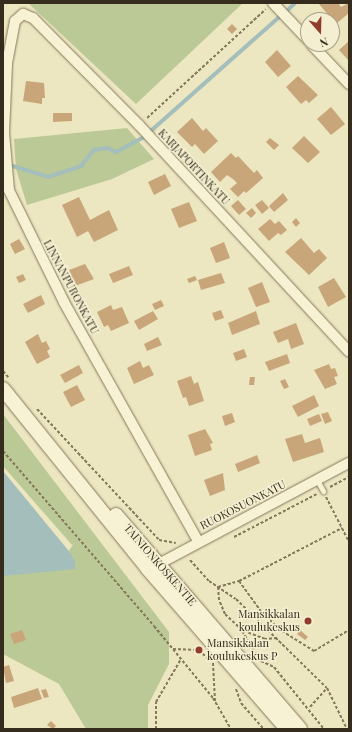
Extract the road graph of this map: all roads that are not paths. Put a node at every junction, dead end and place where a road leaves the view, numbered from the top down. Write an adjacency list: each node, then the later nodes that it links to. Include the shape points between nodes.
1 (273, 3): 3 (street)
2 (15, 21): 6 (street, KARJAPORTINKATU, via 23,14 33,18 139,125); 11 (street, LINNANPURONKATU, via 7,63 4,133 10,190 16,208 64,302)
3 (300, 32)
4 (319, 52): 5 (street)
5 (349, 84)
6 (349, 352)
7 (3, 389): 12 (main road, TAINIONKOSKENTIE)
8 (349, 463): 9 (street, RUOKOSUONKATU)
9 (317, 480): 10 (lane); 11 (street, RUOKOSUONKATU)
10 (323, 490)
11 (198, 541): 12 (street, RUOKOSUONKATU)
12 (154, 566): 13 (main road, TAINIONKOSKENTIE); 14 (main road, TAINIONKOSKENTIE)
13 (287, 729)
14 (300, 729)

